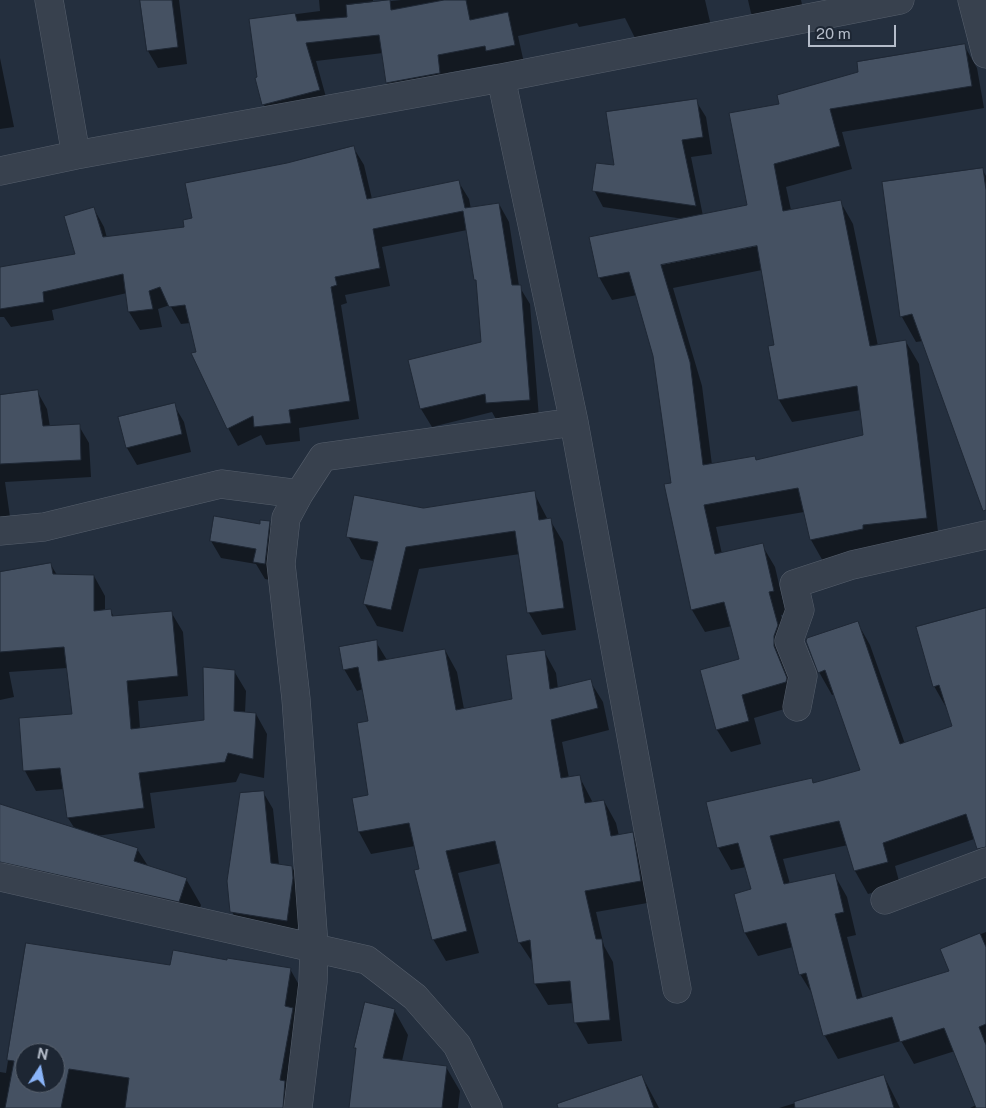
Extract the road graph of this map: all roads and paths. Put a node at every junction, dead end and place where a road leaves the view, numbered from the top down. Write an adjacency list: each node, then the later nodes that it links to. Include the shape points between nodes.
1 (49, 0): 6 (street)
2 (900, 0): 5 (street)
3 (972, 0): 4 (street)
4 (986, 54)
5 (501, 78): 6 (street); 8 (street)
6 (76, 155): 7 (street)
7 (0, 171)
8 (574, 422): 9 (street, via 323,457); 17 (street)
9 (299, 494): 10 (street, via 221,484 44,527); 16 (street, via 286,518 281,564 296,699)
10 (0, 531)
11 (986, 535): 12 (street, via 852,564 794,584 800,610 789,641 803,676)
12 (796, 707)
13 (986, 862): 15 (street)
14 (0, 877): 16 (street)
15 (885, 900)
16 (314, 946): 18 (street, via 313,982); 19 (street, via 367,960 415,997 457,1045)
17 (677, 989)
18 (298, 1108)
19 (488, 1108)

